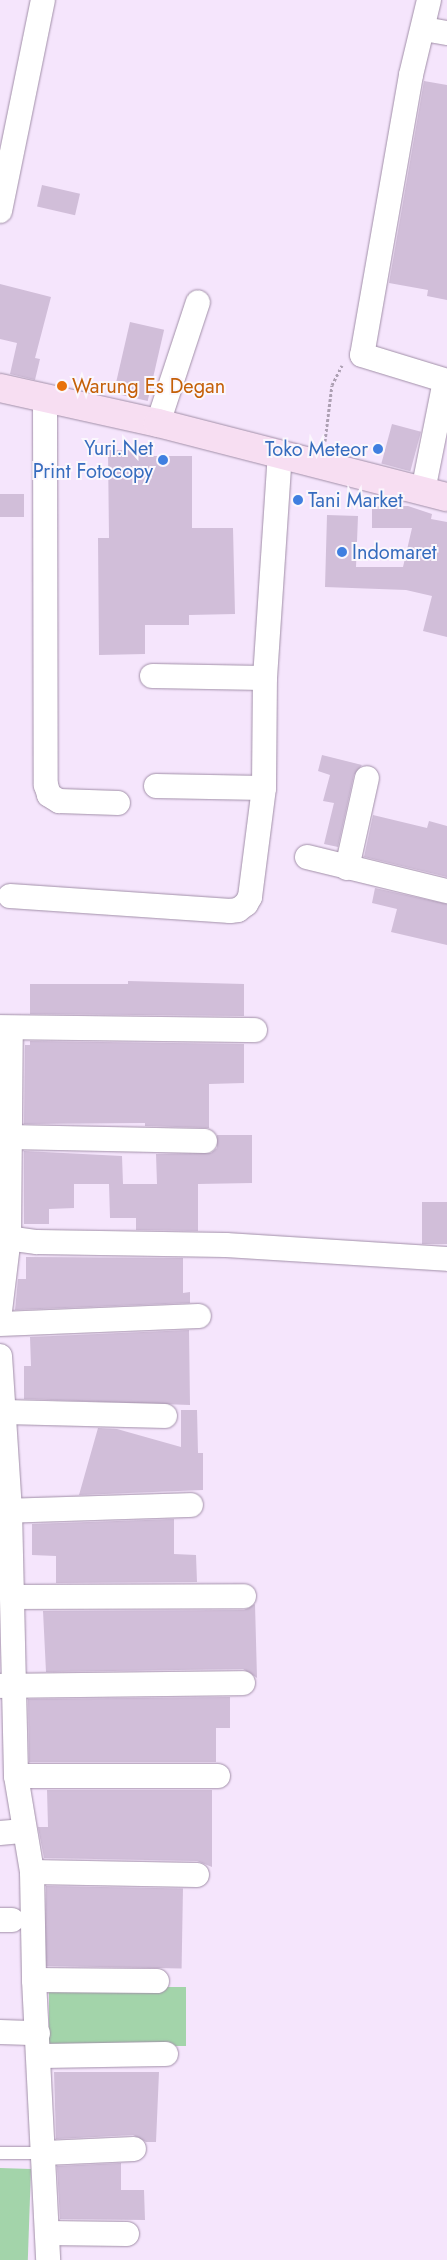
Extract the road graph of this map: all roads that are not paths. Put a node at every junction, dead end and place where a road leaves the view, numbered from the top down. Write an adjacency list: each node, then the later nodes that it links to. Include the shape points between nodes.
1 (43, 0): 5 (street)
2 (429, 0): 3 (street)
3 (424, 29): 4 (street); 7 (street, via 411,75 362,355)
4 (447, 33)
5 (0, 211)
6 (198, 302): 10 (street)
7 (446, 381): 12 (street)
8 (0, 388): 9 (main road)
9 (45, 398): 10 (main road); 18 (street, via 46,785 49,795 59,801)
10 (158, 423): 11 (main road)
11 (280, 454): 12 (main road); 14 (street)
12 (435, 494)
13 (152, 676): 14 (street)
14 (266, 678): 17 (street)
15 (367, 778): 20 (street)
16 (156, 786): 17 (street)
17 (264, 788): 22 (street, via 250,897 238,910)
18 (118, 803)
19 (307, 857): 20 (street)
20 (347, 868): 21 (street)
21 (447, 891)
22 (10, 896)
23 (6, 1027): 24 (street); 25 (street)
24 (255, 1030)
25 (9, 1137): 26 (street); 27 (street)
26 (205, 1141)
27 (5, 1237): 28 (street, via 37,1242 226,1245); 29 (street)
28 (447, 1259)
29 (0, 1311)
30 (199, 1316): 31 (street)
31 (0, 1324)
32 (0, 1356): 33 (street)
33 (1, 1412): 34 (street); 36 (street)
34 (165, 1416)
35 (191, 1505): 36 (street)
36 (5, 1511): 38 (street)
37 (244, 1596): 38 (street)
38 (13, 1597): 40 (street)
39 (243, 1683): 40 (street)
40 (6, 1686): 41 (street)
41 (16, 1776): 42 (street); 43 (street)
42 (218, 1776)
43 (24, 1831): 44 (street); 45 (street)
44 (0, 1833)
45 (32, 1872): 46 (street); 47 (street)
46 (197, 1875)
47 (34, 1980): 48 (street); 50 (street)
48 (158, 1981)
49 (0, 2032): 50 (street)
50 (38, 2033): 52 (street)
51 (166, 2054): 52 (street)
52 (40, 2056): 55 (street)
53 (134, 2149): 55 (street)
54 (0, 2153): 55 (lane)
55 (45, 2158): 56 (street)
56 (47, 2233): 57 (street); 58 (street)
57 (127, 2234)
58 (48, 2260)

